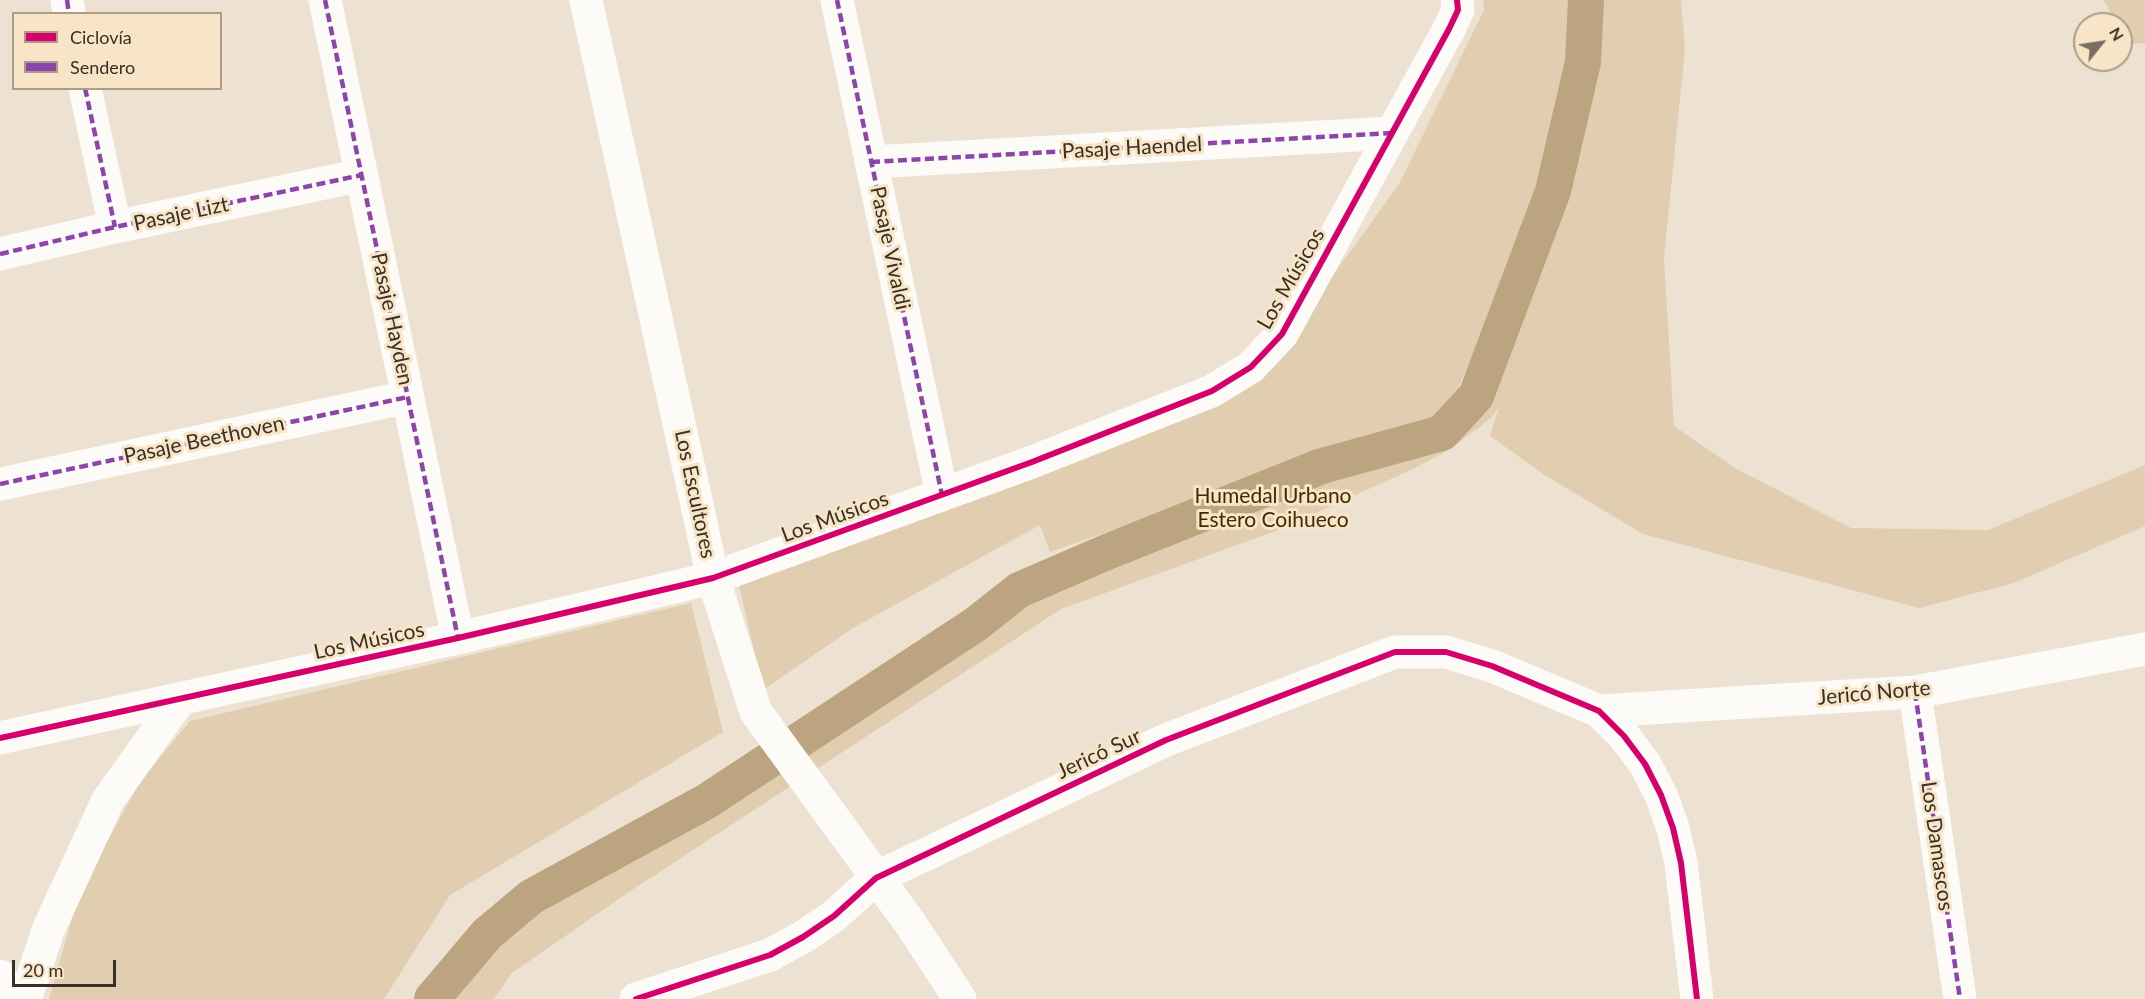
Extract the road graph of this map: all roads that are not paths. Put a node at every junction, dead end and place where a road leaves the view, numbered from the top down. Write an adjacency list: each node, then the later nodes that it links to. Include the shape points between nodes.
1 (325, 0): 8 (street, Pasaje Hayden)
2 (586, 0): 14 (street, Los Escultores)
3 (837, 0): 7 (street, Pasaje Vivaldi)
4 (1457, 0): 6 (street, Los Músicos, via 1458,10 1449,29)
5 (86, 90): 9 (street)
6 (1392, 133): 7 (street, Pasaje Haendel); 13 (street, Los Músicos, via 1282,334 1251,367 1212,392)
7 (872, 162): 13 (street, Pasaje Vivaldi)
8 (362, 175): 9 (street, Pasaje Lizt); 11 (street, Pasaje Hayden)
9 (115, 227): 10 (street, Pasaje Lizt)
10 (0, 254)
11 (408, 397): 12 (street, Pasaje Beethoven); 15 (street, Pasaje Hayden)
12 (0, 484)
13 (942, 495): 14 (street, Los Músicos)
14 (713, 578): 15 (street, Los Músicos); 21 (street, Los Escultores, via 756,712)
15 (458, 638): 18 (street, Los Músicos)
16 (2145, 650): 17 (street, Jericó Norte)
17 (1915, 692): 19 (street, Jericó Norte); 28 (street, Los Damascos)
18 (181, 698): 20 (street, Los Músicos); 24 (street, via 108,800 49,928)
19 (1599, 711): 21 (street, Jericó Sur, via 1492,666 1446,652 1395,652 1166,740); 27 (street, via 1645,764 1673,828)
20 (0, 738)
21 (876, 878): 25 (street, Jericó Sur, via 834,916 770,955); 26 (street, Los Escultores)
22 (0, 976): 23 (street)
23 (4, 999)
24 (25, 999)
25 (636, 999)
26 (960, 999)
27 (1697, 999)
28 (1960, 999)

